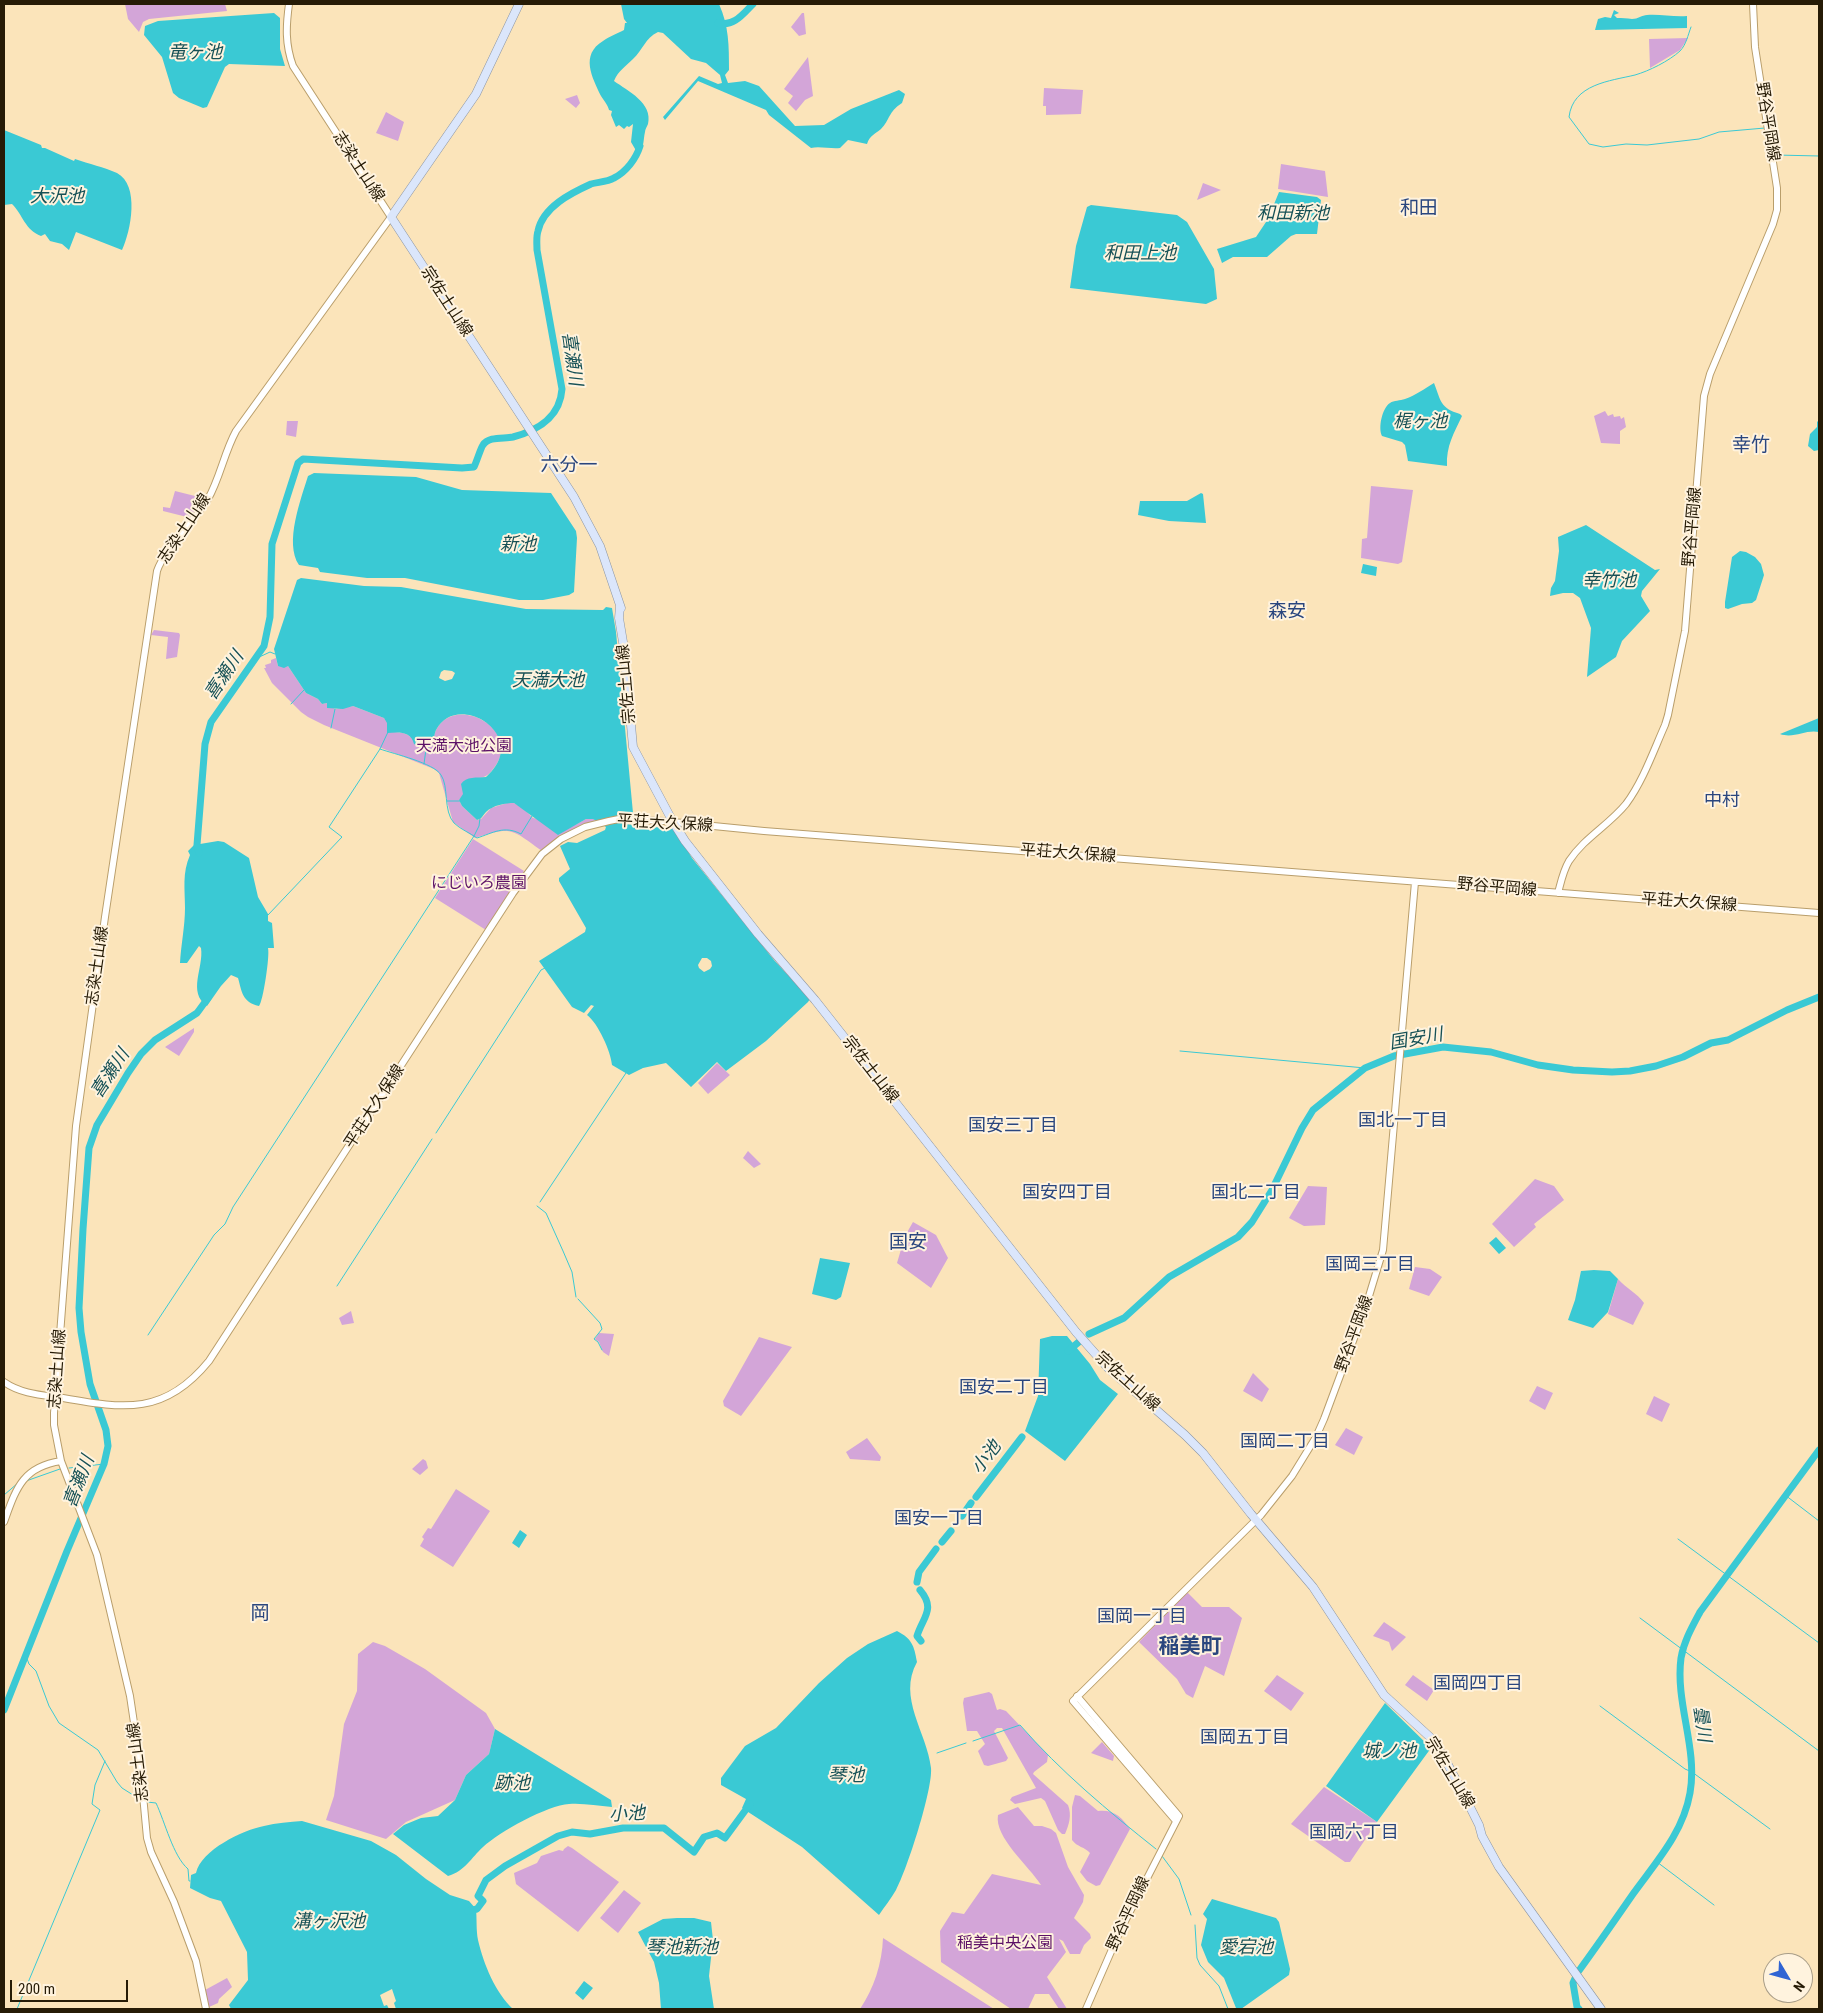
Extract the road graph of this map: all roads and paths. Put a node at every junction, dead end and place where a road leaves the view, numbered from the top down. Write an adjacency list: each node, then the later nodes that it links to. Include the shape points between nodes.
1 (289, 4): 4 (main road, 志染土山線, via 286,37 293,66)
2 (519, 4): 4 (main road, via 476,94)
3 (1753, 4): 7 (main road, 野谷平岡線, via 1755,47 1777,188 1777,210 1704,396 1684,631 1668,715 1635,791 1570,860)
4 (391, 217): 5 (main road, 宗佐土山線, via 532,433 600,546 624,615 639,761); 10 (main road, 志染土山線, via 236,432 209,496 157,571 76,1126)
5 (673, 822): 6 (main road, 平荘大久保線); 10 (main road, 平荘大久保線, via 619,819 598,823 573,832 542,854 201,1371 184,1386 152,1402 119,1407); 12 (main road, 宗佐土山線, via 758,934 815,1000 1076,1332 1108,1368 1203,1453)
6 (1415, 882): 7 (main road, 野谷平岡線); 12 (main road, 野谷平岡線, via 1384,1245 1375,1280 1316,1437 1288,1482)
7 (1558, 893): 8 (main road, 平荘大久保線)
8 (1819, 913)
9 (4, 1382): 10 (main road, 平荘大久保線, via 22,1392)
10 (56, 1397): 11 (main road, 志染土山線, via 54,1425)
11 (61, 1461): 13 (main road, via 38,1467 27,1474 14,1494); 14 (main road, 志染土山線, via 97,1555 130,1696 147,1838 196,1961)
12 (1256, 1519): 15 (main road, 野谷平岡線, via 1075,1698 1178,1819 1120,1931); 16 (main road, 宗佐土山線, via 1313,1587 1384,1695 1437,1747 1476,1818 1490,1852)
13 (4, 1522)
14 (206, 2009)
15 (1086, 2009)
16 (1601, 2009)

